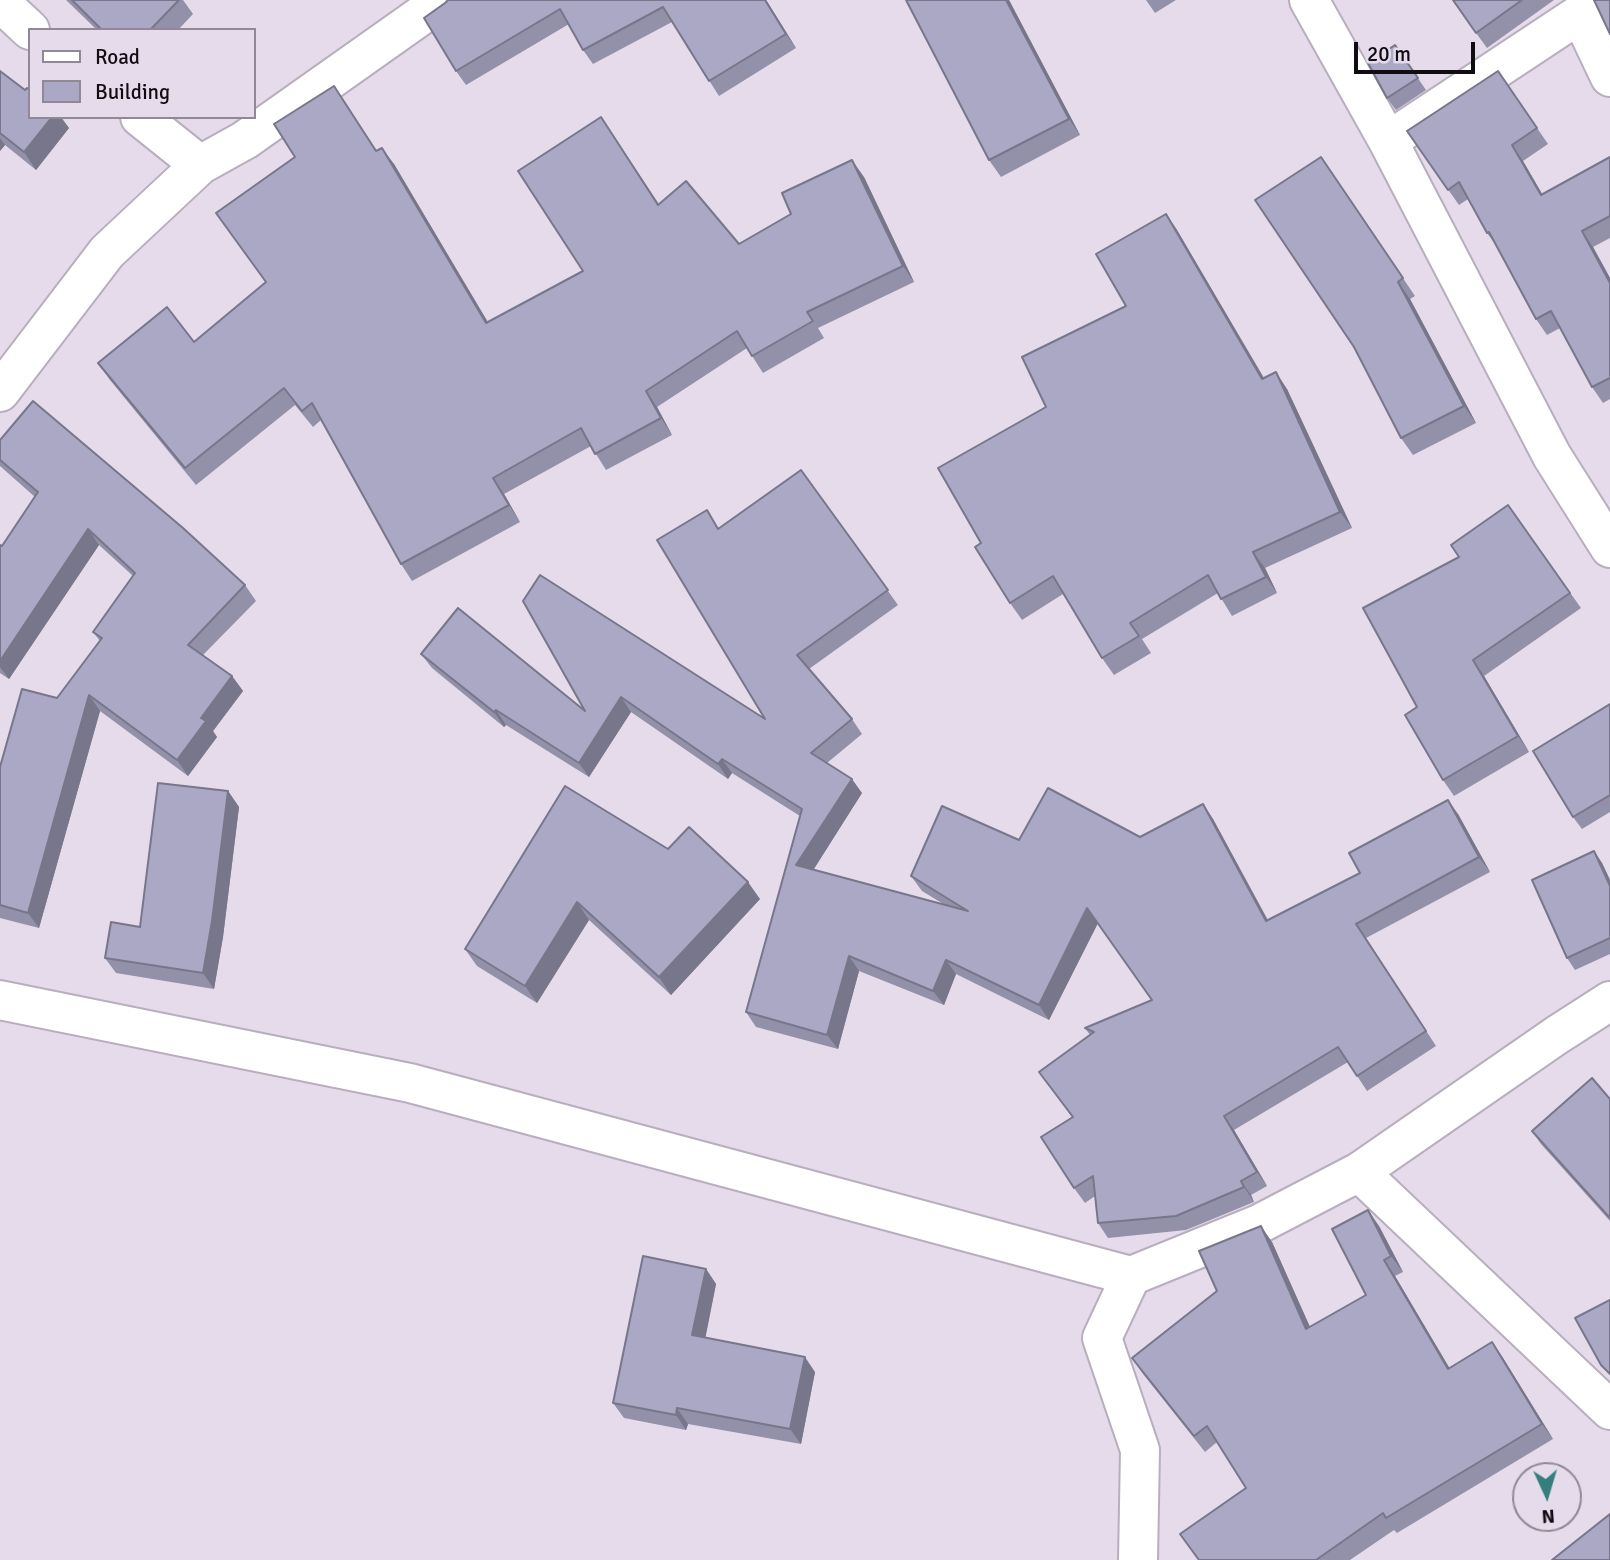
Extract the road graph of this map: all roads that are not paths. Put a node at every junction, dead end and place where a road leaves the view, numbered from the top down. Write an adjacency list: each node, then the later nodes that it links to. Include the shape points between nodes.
1 (443, 0): 8 (street, via 245,140)
2 (1310, 0): 7 (street)
3 (0, 2): 4 (street)
4 (28, 28)
5 (1610, 77): 7 (street, via 1580,14)
6 (142, 119): 8 (street)
7 (1388, 141): 10 (street, via 1552,456)
8 (200, 165): 9 (street, via 107,252)
9 (0, 392)
10 (1610, 548)
11 (0, 1000): 14 (street, via 410,1083)
12 (1610, 1001): 13 (street)
13 (1359, 1172): 14 (street, via 1259,1224); 15 (street)
14 (1130, 1276): 16 (street, via 1102,1338 1140,1450)
15 (1610, 1410)
16 (1138, 1560)

